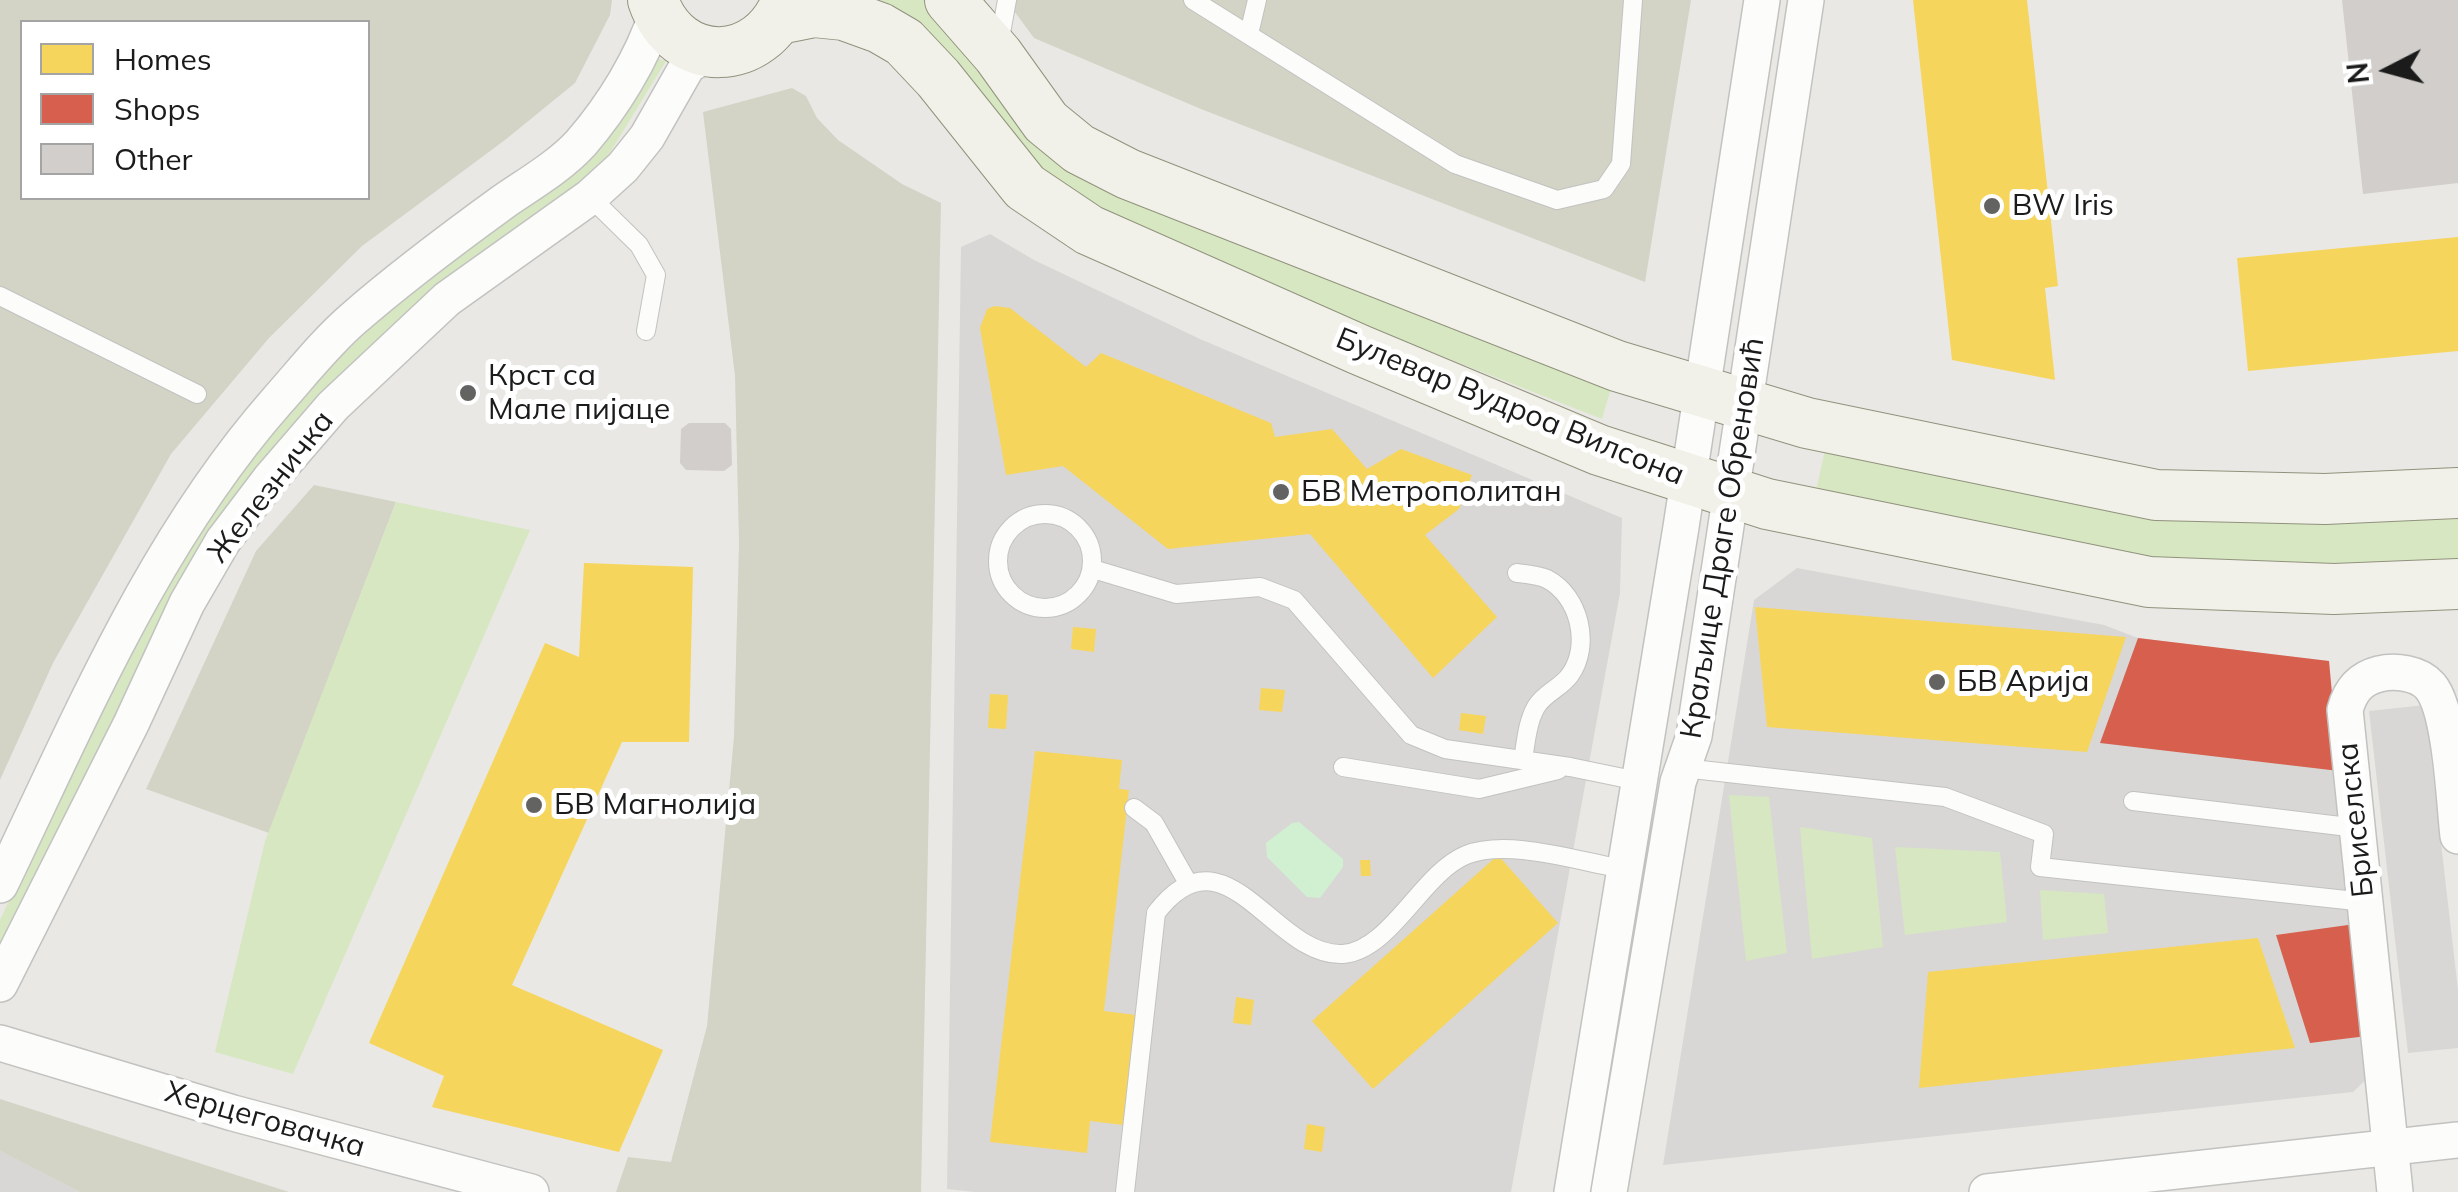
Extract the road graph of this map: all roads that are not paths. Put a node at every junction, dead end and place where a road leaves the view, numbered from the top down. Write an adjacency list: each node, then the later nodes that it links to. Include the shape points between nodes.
1 (950, 0): 12 (main road)
2 (1007, 0): 12 (lane)
3 (1193, 0): 10 (lane)
4 (1258, 0): 10 (lane)
5 (1633, 0): 10 (lane, via 1621,164 1604,189 1557,200 1456,164)
6 (1762, 0): 17 (street, Краљице Драге Обреновић)
7 (1806, 0): 17 (street, Краљице Драге Обреновић)
8 (655, 7): 11 (main road, via 674,35); 34 (street, Железничка, via 649,38 580,144 351,320 205,492 152,574)
9 (784, 10): 11 (main road, via 755,43); 18 (main road, Булевар Вудроа Вилсона, via 844,15 904,42 1024,187 1089,230 1571,438)
10 (1248, 34)
11 (712, 52): 13 (street, Железничка, via 688,66 648,137)
12 (998, 55): 17 (main road, via 1046,122 1128,174 1617,366)
13 (590, 198): 15 (lane, via 639,245 656,276); 36 (street, Железничка, via 447,299 334,406 224,540)
14 (0, 296): 16 (lane)
15 (646, 330)
16 (197, 394)
17 (1723, 398): 18 (street, Краљице Драге Обреновић); 19 (main road, via 1807,423 2156,495 2325,499)
18 (1710, 486): 22 (main road, Булевар Вудроа Вилсона, via 1767,504 2149,582 2334,589); 26 (street, Краљице Драге Обреновић, via 1694,736); 27 (street, Краљице Драге Обреновић)
19 (2458, 492)
20 (1092, 569): 20 (lane, via 1090,543 1074,523 1050,513 1025,517 1005,534 997,558 1005,589 1030,607 1058,608 1080,594); 23 (lane, via 1176,594 1260,587 1294,600 1411,734 1445,748)
21 (1517, 573): 23 (lane, via 1562,589 1581,644 1570,677 1538,703)
22 (2458, 584)
23 (1522, 760): 25 (lane)
24 (1343, 766): 25 (lane, via 1480,789)
25 (1570, 766): 27 (lane)
26 (1683, 768): 35 (lane, via 1945,797 2044,834 2040,867); 44 (street, Краљице Драге Обреновић)
27 (1638, 781): 32 (street, Краљице Драге Обреновић)
28 (2133, 801): 30 (lane)
29 (1134, 808): 33 (lane, via 1154,823)
30 (2357, 828): 31 (street, Бриселска, via 2345,710 2349,692 2380,673 2397,672 2428,683 2437,698); 35 (street, Бриселска)
31 (2458, 836)
32 (1624, 869): 33 (lane, via 1514,850 1467,854 1375,940 1345,954 1314,950 1238,892 1218,883); 43 (street, Краљице Драге Обреновић)
33 (1188, 883): 42 (lane, via 1156,913)
34 (0, 885)
35 (2365, 902): 39 (street, Бриселска)
36 (0, 984)
37 (0, 1043): 41 (street, Херцеговачка)
38 (2458, 1140): 39 (street)
39 (2390, 1146): 40 (street); 46 (street, Бриселска)
40 (2121, 1184): 45 (street)
41 (531, 1192)
42 (1125, 1192)
43 (1572, 1192)
44 (1609, 1192)
45 (1988, 1192)
46 (2396, 1192)

